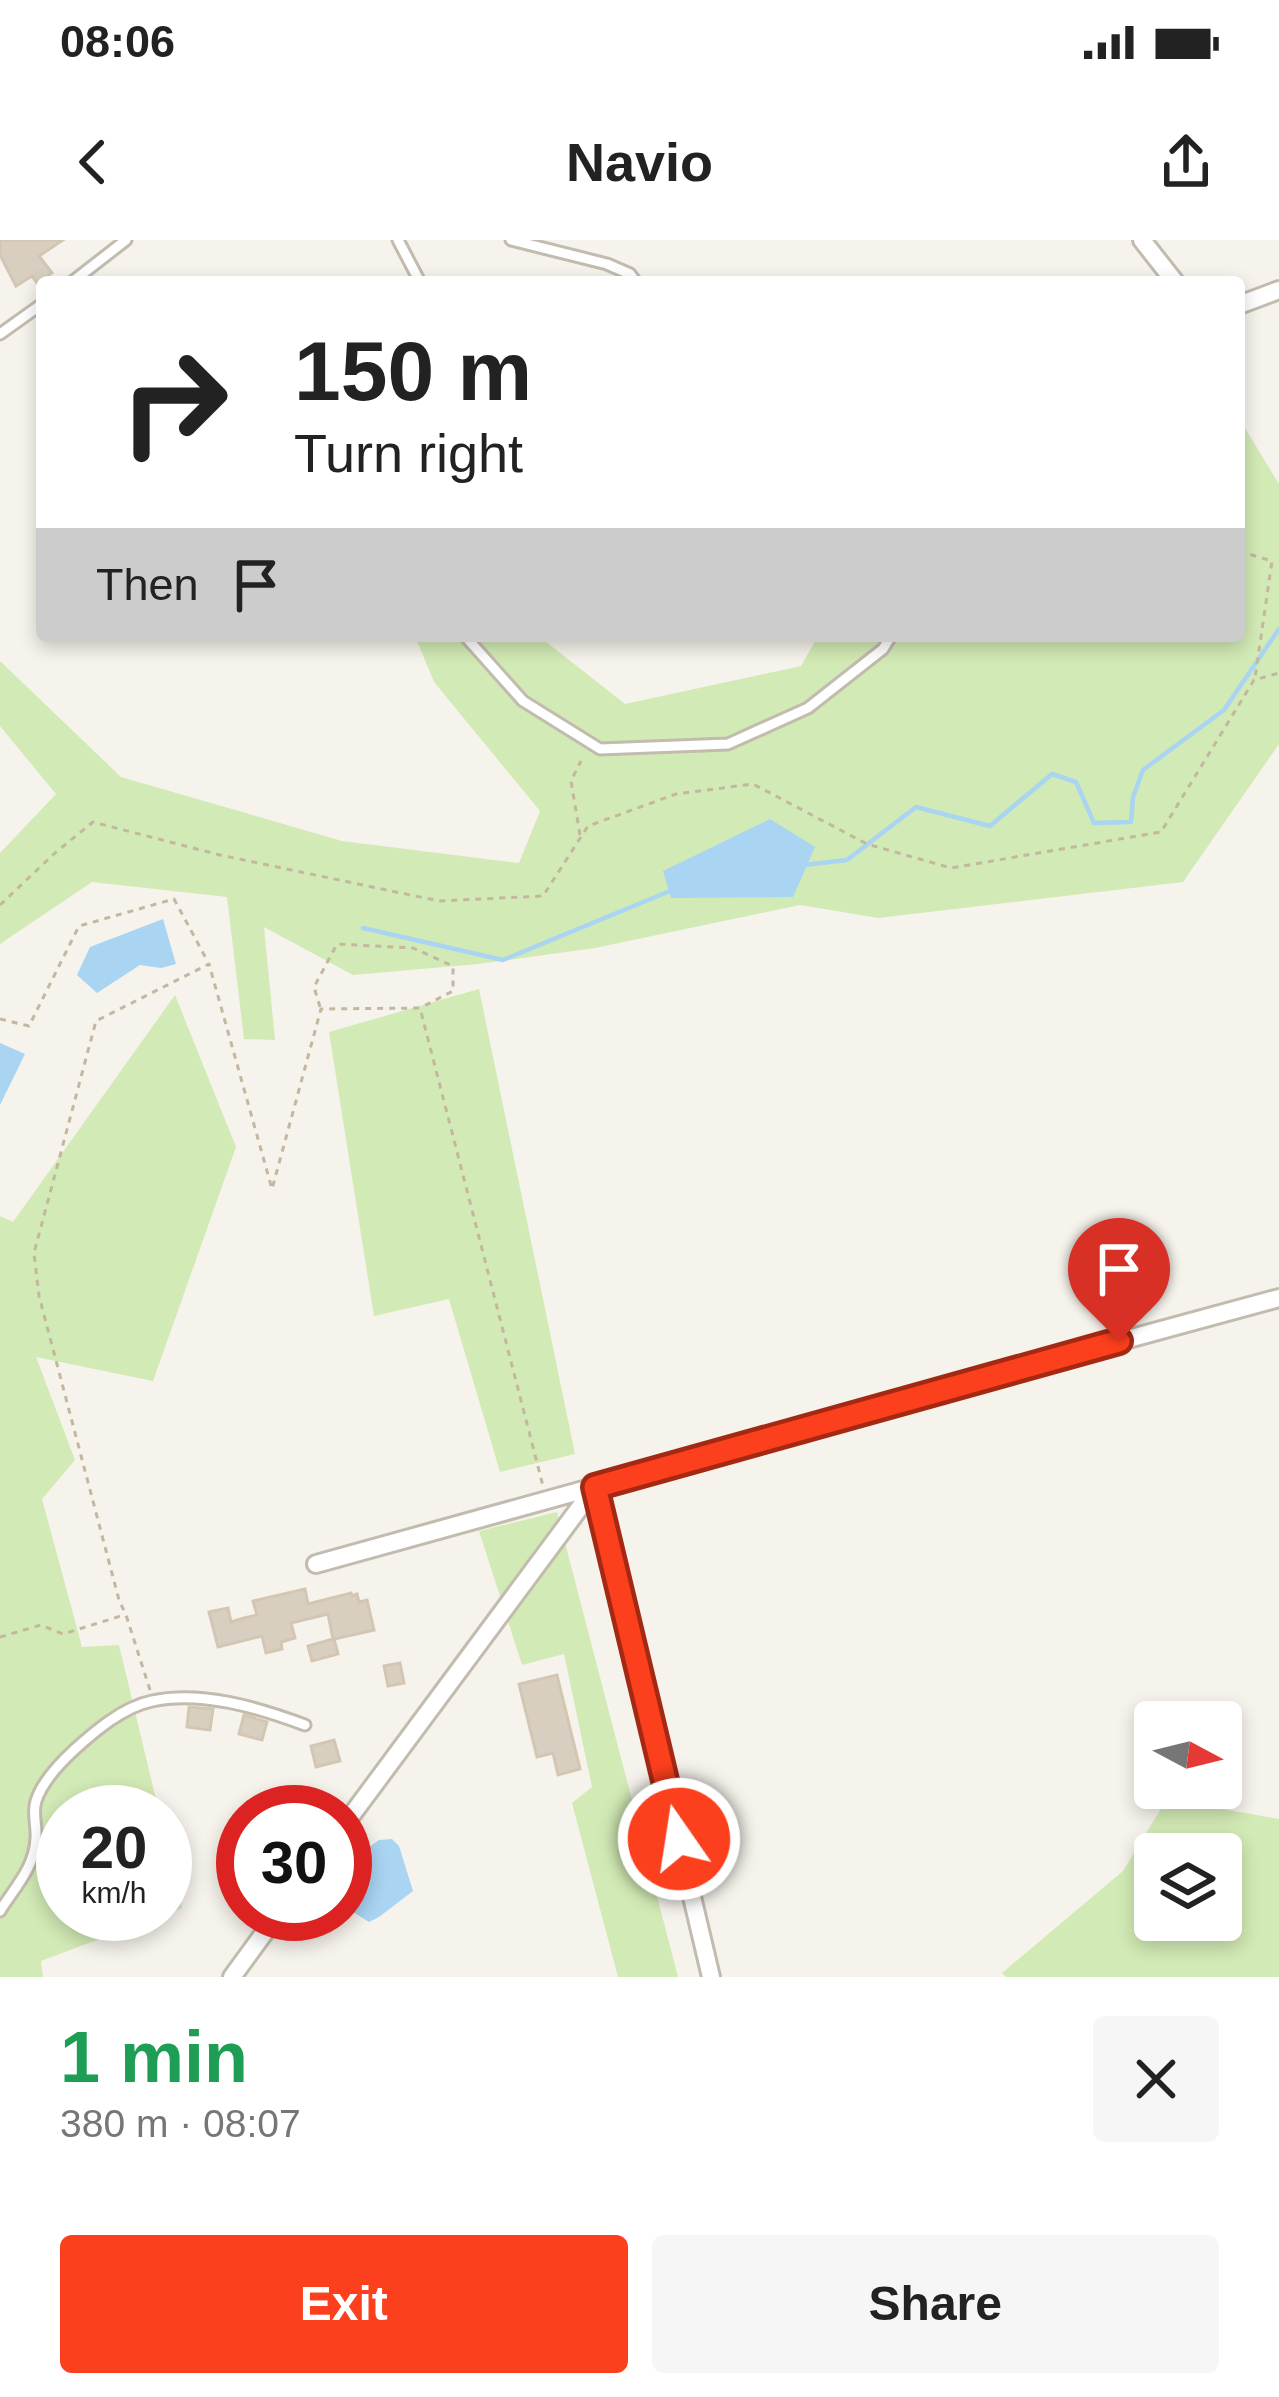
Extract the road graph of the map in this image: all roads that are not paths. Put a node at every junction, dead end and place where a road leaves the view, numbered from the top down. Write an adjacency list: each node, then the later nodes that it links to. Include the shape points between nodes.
1 (398, 240): 6 (lane)
2 (511, 240): 7 (lane)
3 (1142, 240): 8 (street)
4 (124, 241): 5 (lane)
5 (80, 276)
6 (417, 276)
7 (632, 276)
8 (1169, 276)
9 (1279, 290): 10 (street)
10 (1245, 303)
11 (36, 308): 12 (lane)
12 (0, 334)
13 (469, 642): 14 (lane, via 523,701 600,749 728,744 808,708)
14 (887, 642)
15 (1279, 1298): 16 (street)
16 (595, 1487): 17 (street); 19 (street); 23 (street)
17 (316, 1564)
18 (305, 1725): 20 (lane, via 214,1700 153,1700 96,1730 36,1798 30,1867)
19 (372, 1788)
20 (0, 1911)
21 (258, 1941): 22 (street)
22 (232, 1977)
23 (711, 1977)

